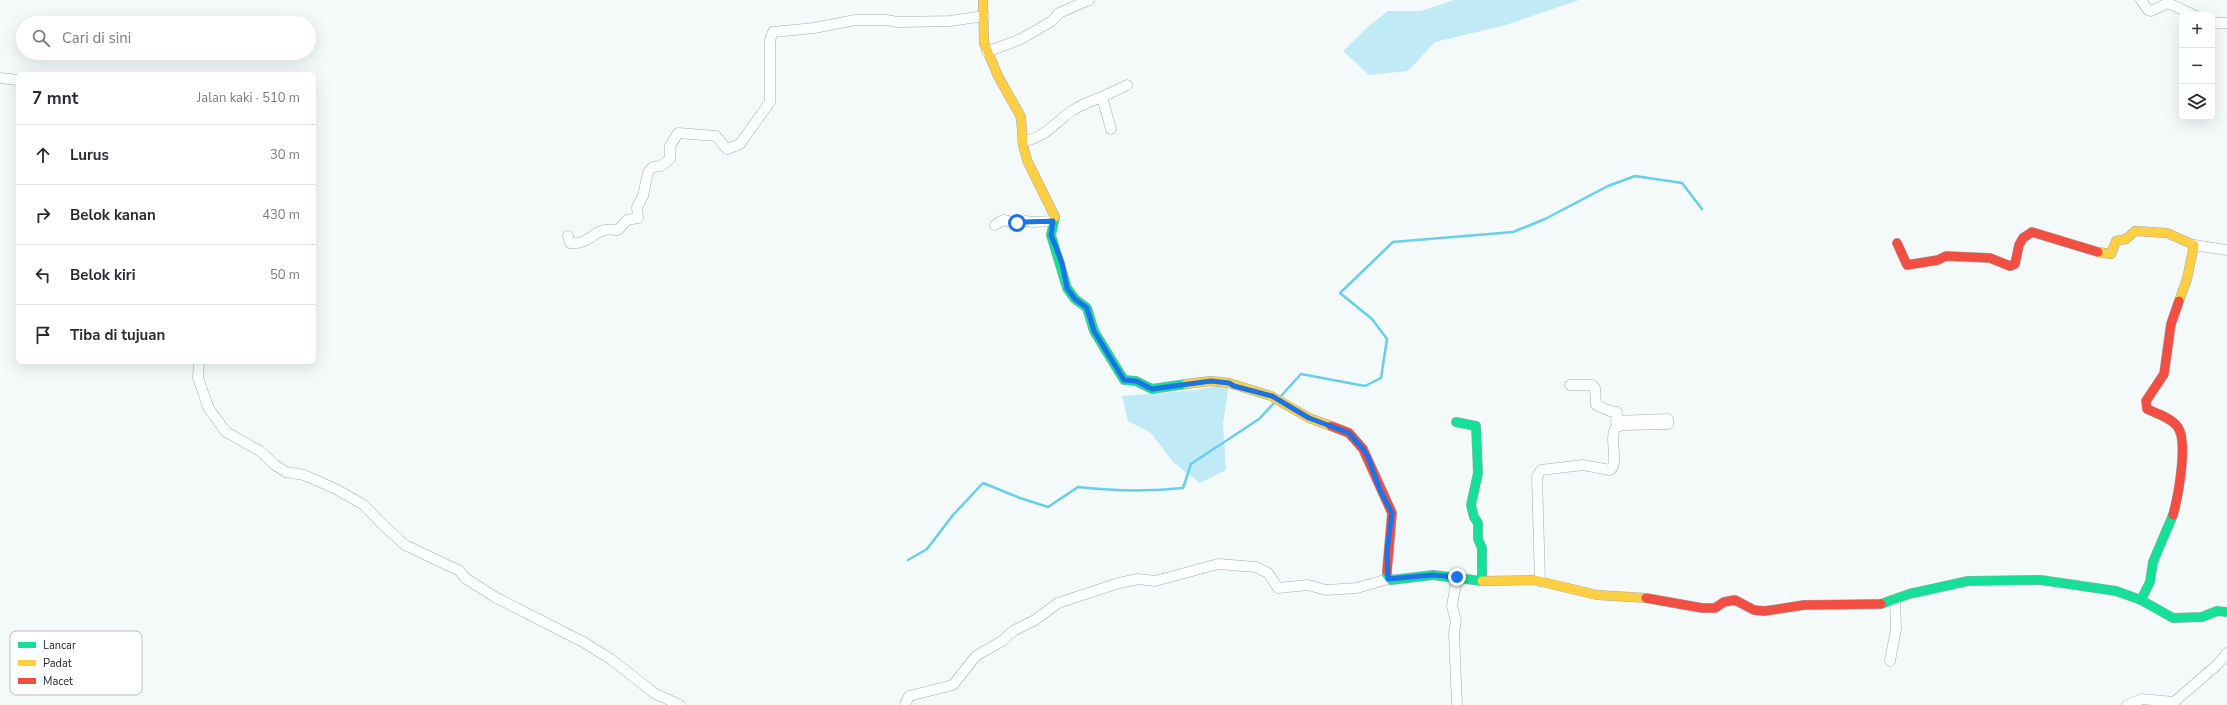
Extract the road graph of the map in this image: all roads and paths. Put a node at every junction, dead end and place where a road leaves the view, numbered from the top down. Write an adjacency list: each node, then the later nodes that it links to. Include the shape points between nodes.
1 (983, 0): 5 (street)
2 (1090, 0): 8 (street, via 1059,13 1052,21 1021,39)
3 (2141, 0): 4 (street, via 2148,10 2168,3)
4 (2188, 12)
5 (984, 16): 8 (street, via 983,36); 17 (street, via 950,21 855,20 773,32 770,40 770,102 740,144 727,149 716,136 678,133 670,146 670,159 648,172 644,196 637,207 638,218 627,220 618,230 604,230 590,240 570,242)
6 (2215, 23): 7 (street)
7 (2227, 23)
8 (987, 52): 14 (street, via 1021,117)
9 (0, 78): 10 (street)
10 (16, 80)
11 (1127, 85): 12 (street)
12 (1102, 97): 13 (street); 14 (street, via 1073,110 1043,135)
13 (1111, 129)
14 (1023, 141): 15 (street, via 1027,160 1055,215)
15 (1053, 221): 16 (street, via 1026,220 1017,223 1002,220); 25 (street, via 1051,235 1062,263 1067,288 1075,299 1087,308 1094,331 1124,380 1136,381 1152,389 1196,382 1229,383 1272,396 1309,418 1349,433 1354,438 1368,457 1392,513 1387,552)
16 (995, 225)
17 (568, 236)
18 (1897, 243): 19 (street, via 1901,249 1903,262 1907,265 1938,260 1946,256 1990,258 2010,266 2015,264 2017,244 2032,232 2108,255 2111,254 2116,241 2126,239 2135,231 2167,233)
19 (2194, 245): 20 (street); 29 (street, via 2187,279 2171,324 2164,374 2146,400 2147,409 2176,424 2180,430 2182,452 2179,491 2174,510 2153,562 2150,582)
20 (2227, 250)
21 (199, 364): 33 (street, via 198,378 209,409 226,432 260,451 286,472 304,475 364,505 405,545 460,571 464,578 495,597 585,643 612,660 654,693)
22 (1570, 385): 27 (street, via 1592,385 1595,388 1596,405 1617,412 1616,421 1668,419 1668,424 1616,427 1613,435 1614,464 1610,470 1584,464 1541,470 1537,477)
23 (1456, 422): 26 (street, via 1476,426 1478,475 1471,510 1473,518 1478,523 1478,539 1482,548)
24 (1457, 577): 25 (street, via 1433,575); 26 (street); 35 (street, via 1452,606 1456,622 1454,632)
25 (1388, 579): 34 (street, via 1357,588 1326,590 1308,585 1278,588 1268,573 1256,567 1218,564 1155,580 1138,579 1119,583 1058,603 976,656 953,685 909,696)
26 (1482, 581): 27 (street)
27 (1540, 581): 28 (street, via 1597,595 1637,596 1702,608 1715,608 1730,600 1741,602 1754,610 1765,611 1804,605 1875,606)
28 (1895, 599): 29 (street, via 1968,581 2041,580 2116,591); 32 (street, via 1896,628)
29 (2142, 600): 30 (street, via 2173,618 2202,617)
30 (2227, 612)
31 (2227, 653): 36 (street, via 2217,665 2174,702 2142,699)
32 (1890, 661)
33 (680, 705)
34 (905, 705)
35 (1457, 705)
36 (2127, 705)

